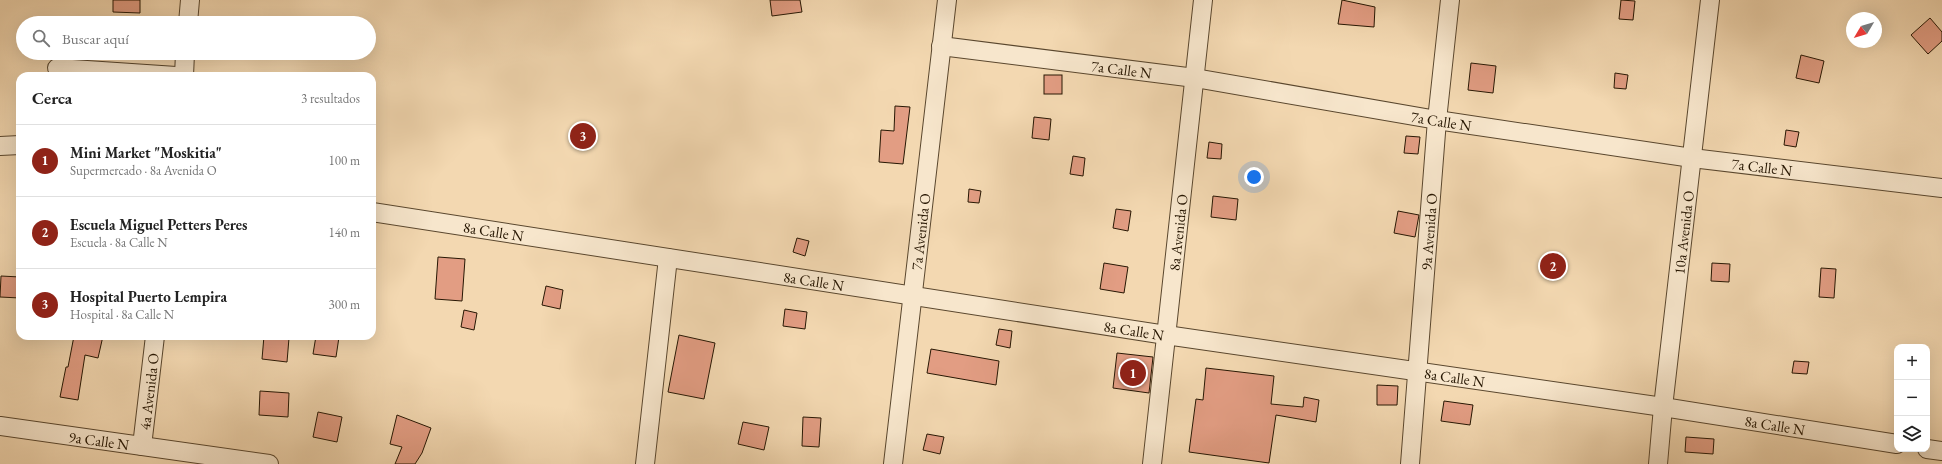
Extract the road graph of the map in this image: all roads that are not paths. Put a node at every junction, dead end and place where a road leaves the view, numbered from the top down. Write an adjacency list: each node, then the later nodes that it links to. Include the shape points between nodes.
1 (190, 0): 6 (street)
2 (947, 0): 7 (street, 7a Avenida O)
3 (1203, 0): 12 (street, 8a Avenida O)
4 (1450, 0): 13 (street, 9a Avenida O)
5 (1710, 0): 16 (street, 10a Avenida O)
6 (189, 16)
7 (941, 46): 12 (street, 7a Calle N); 20 (street, 7a Avenida O)
8 (185, 60): 11 (street)
9 (57, 68): 10 (street)
10 (137, 72)
11 (184, 72)
12 (1194, 78): 13 (street, 7a Calle N); 21 (street, 8a Avenida O)
13 (1437, 120): 16 (street, 7a Calle N); 23 (street, 9a Avenida O)
14 (16, 145): 15 (street)
15 (0, 146)
16 (1692, 158): 17 (street, 7a Calle N); 24 (street, 10a Avenida O)
17 (1942, 188)
18 (376, 213): 19 (street, 8a Calle N)
19 (668, 258): 20 (street, 8a Calle N); 31 (street)
20 (913, 296): 21 (street, 8a Calle N); 32 (street, 7a Avenida O)
21 (1166, 335): 23 (street, 8a Calle N); 33 (street, 8a Avenida O)
22 (155, 340): 27 (street, 4a Avenida O)
23 (1418, 372): 24 (street, 8a Calle N); 34 (street, 9a Avenida O)
24 (1663, 407): 26 (street, 8a Calle N); 35 (street, 10a Avenida O)
25 (0, 426): 27 (street, 9a Calle N)
26 (1894, 444)
27 (142, 446): 30 (street, 9a Calle N)
28 (1930, 449): 29 (street)
29 (1942, 451)
30 (269, 464)
31 (645, 464)
32 (893, 464)
33 (1152, 464)
34 (1410, 464)
35 (1658, 464)

